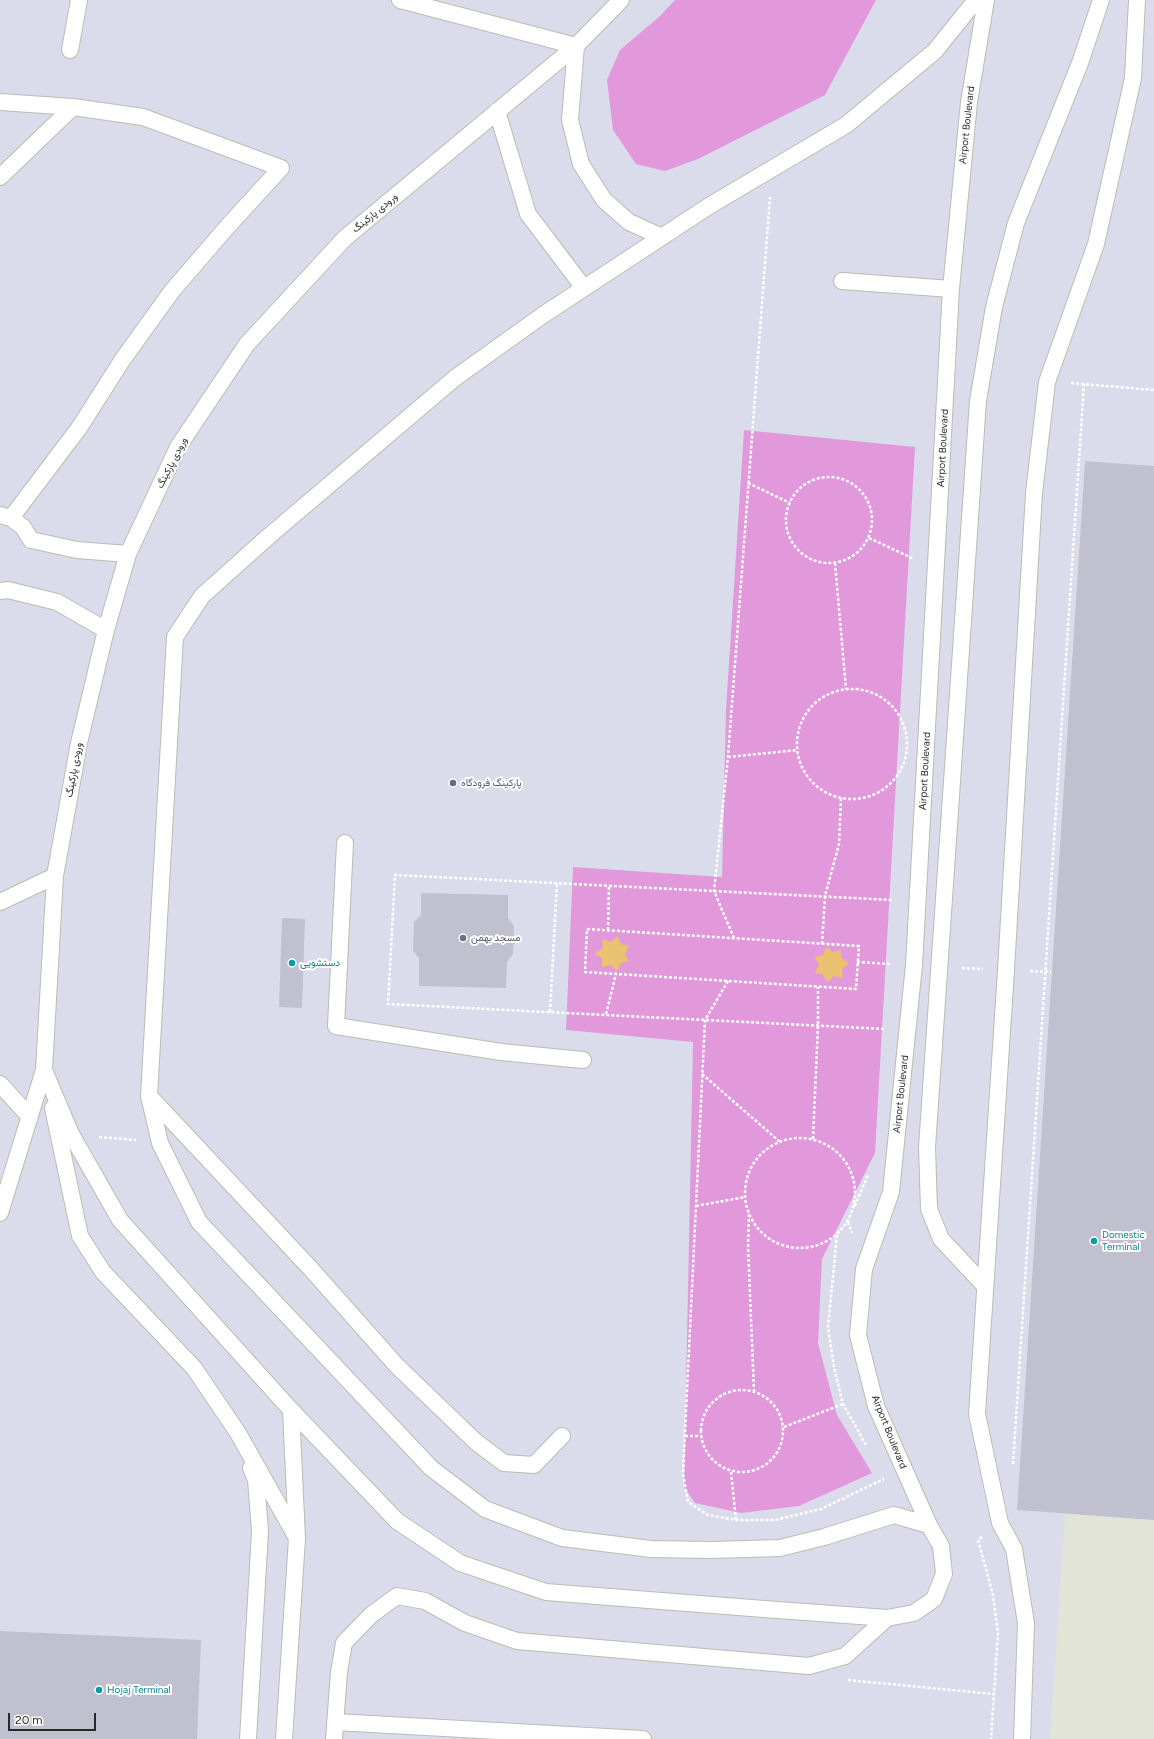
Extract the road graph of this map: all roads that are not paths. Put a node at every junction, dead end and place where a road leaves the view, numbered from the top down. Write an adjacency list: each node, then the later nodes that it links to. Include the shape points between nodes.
1 (79, 0): 9 (lane)
2 (400, 0): 8 (lane)
3 (621, 0): 8 (lane, ورودی پارکینگ)
4 (976, 0): 14 (lane, via 935,51 846,125 709,206)
5 (986, 0): 17 (lane, Airport Boulevard, via 969,102)
6 (1100, 0): 31 (lane, via 1080,63 1016,223 994,307 978,401 927,1148 929,1209 941,1239)
7 (1137, 0): 31 (lane, via 1133,78 1096,244 1047,382 1034,493)
8 (576, 46): 12 (lane, ورودی پارکینگ); 14 (lane, via 570,120 581,164 604,200 629,222)
9 (70, 50)
10 (0, 102): 11 (lane)
11 (73, 107): 13 (lane); 18 (lane, via 143,117 281,168 172,291 123,359 79,428)
12 (496, 111): 16 (lane, via 528,214); 19 (lane, ورودی پارکینگ, via 345,238 247,344 178,447)
13 (0, 177)
14 (662, 237): 16 (lane)
15 (842, 281): 17 (lane)
16 (584, 288): 28 (lane, via 455,378 367,452 202,596 175,637)
17 (951, 289): 35 (lane, Airport Boulevard, via 914,965 891,1192 864,1269 858,1335 876,1406)
18 (6, 516): 19 (lane, via 23,527 31,540 77,550)
19 (128, 554): 21 (lane, ورودی پارکینگ)
20 (0, 591): 21 (lane, via 8,590 57,602)
21 (106, 630): 23 (lane, ورودی پارکینگ, via 79,743)
22 (345, 843): 25 (lane, via 336,1026 501,1052)
23 (55, 876): 24 (lane); 26 (lane, ورودی پارکینگ)
24 (0, 902)
25 (583, 1060)
26 (44, 1070): 29 (lane); 32 (lane, Airport Boulevard, via 71,1134 120,1220); 33 (lane, via 80,1236 103,1272 194,1368)
27 (0, 1084): 29 (lane)
28 (149, 1096): 34 (lane, via 311,1269 397,1366 476,1442 504,1463 534,1465); 35 (lane, via 160,1143 199,1222 430,1468 485,1509 562,1538 651,1549 780,1548 894,1515)
29 (30, 1117): 30 (lane)
30 (0, 1213)
31 (985, 1286): 43 (lane, via 977,1414 1000,1523 1014,1549 1026,1623)
32 (291, 1410): 36 (lane); 37 (lane, Airport Boulevard, via 397,1521 460,1563 546,1592)
33 (238, 1433): 36 (lane); 39 (lane, via 256,1480 260,1531)
34 (562, 1436)
35 (929, 1525): 37 (lane, Airport Boulevard, via 941,1546 944,1574 934,1600 914,1613)
36 (297, 1538): 40 (lane)
37 (887, 1618): 38 (lane, via 844,1656 809,1666 517,1641 465,1623 425,1601 397,1596 371,1615 344,1643)
38 (335, 1722): 41 (lane); 42 (lane)
39 (248, 1739)
40 (284, 1739)
41 (334, 1739)
42 (643, 1739)
43 (1022, 1739)

